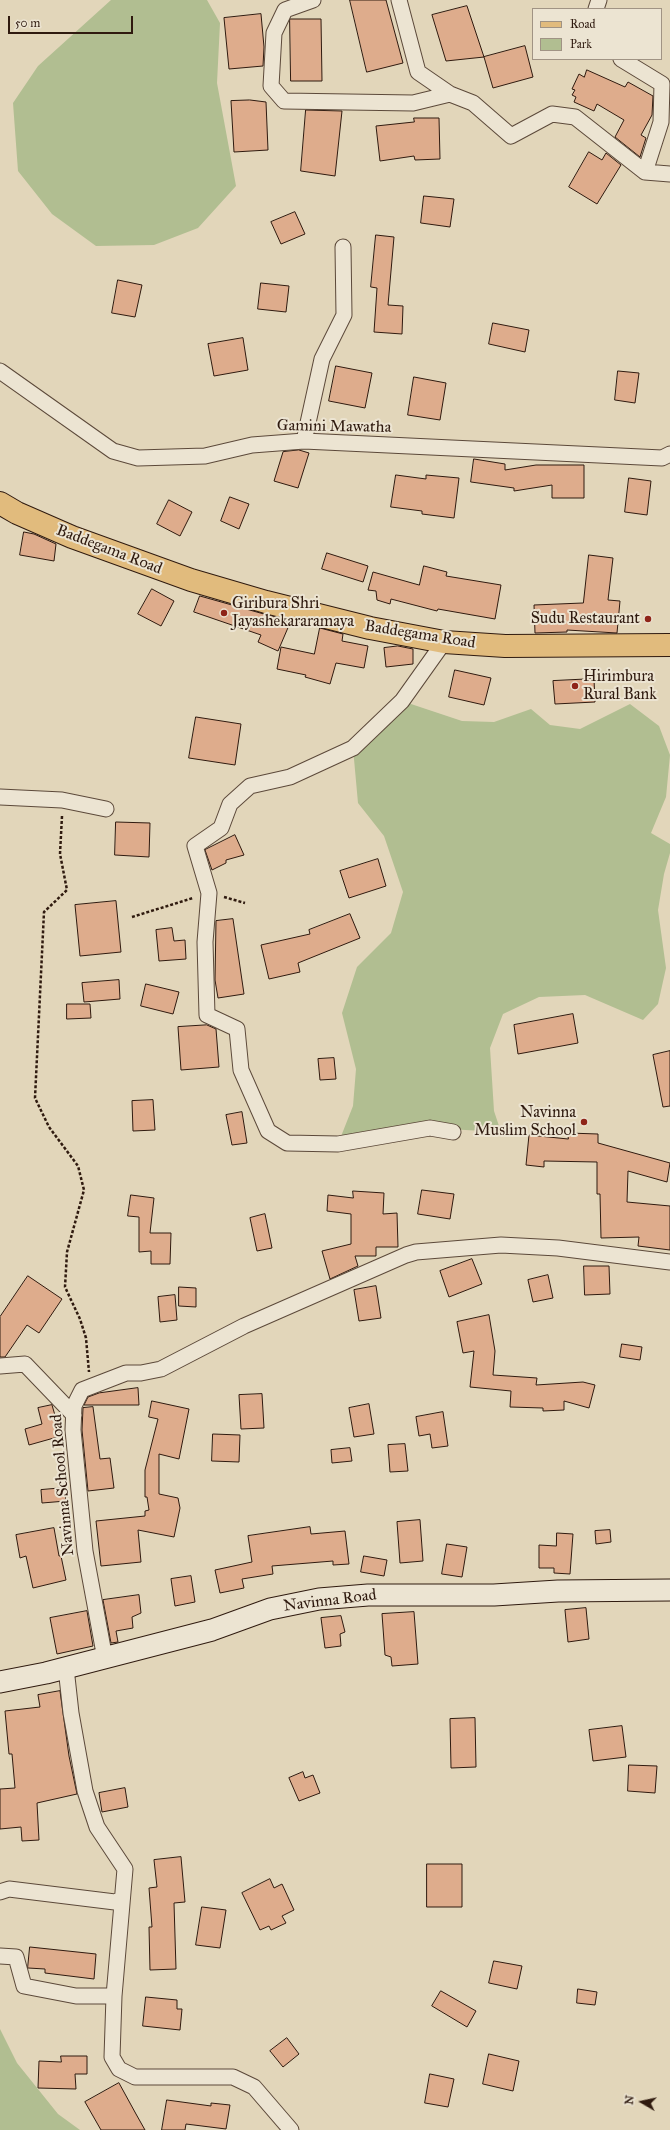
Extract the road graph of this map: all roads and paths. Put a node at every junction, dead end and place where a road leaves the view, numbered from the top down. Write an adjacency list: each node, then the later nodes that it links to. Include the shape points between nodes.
1 (313, 0): 4 (street, via 285,10 274,33 271,86 284,101 413,103)
2 (399, 0): 4 (street, via 418,72)
3 (623, 60): 5 (street, via 662,84 661,122)
4 (450, 94): 5 (street, via 473,103 510,136 552,114 574,117)
5 (645, 172): 6 (street)
6 (670, 174)
7 (344, 247): 9 (street, via 344,314 322,359)
8 (0, 371): 9 (street, Gamini Mawatha, via 113,451 138,458 205,456 252,445)
9 (304, 442): 10 (street, Gamini Mawatha, via 662,458)
10 (670, 454)
11 (0, 503): 12 (main road, Baddegama Road, via 72,537 191,580 370,628)
12 (444, 642): 13 (main road, Baddegama Road, via 505,646); 17 (street, via 402,701 353,748 290,777 250,786 230,804 221,828 195,846)
13 (670, 645)
14 (0, 797): 15 (street)
15 (62, 800): 16 (street); 23 (path, via 60,854 67,890 44,912 35,1098 49,1127 78,1166 84,1190 67,1252 65,1287 86,1338)
16 (106, 809)
17 (210, 893): 18 (path); 19 (path); 20 (street, via 205,942 206,1015 237,1029 241,1070 268,1131 287,1143 330,1144 430,1128)
18 (245, 903)
19 (132, 917)
20 (453, 1132)
21 (670, 1262): 23 (street, Navinna School Road, via 558,1248 501,1245 416,1252 244,1326 161,1369 141,1373 126,1372)
22 (0, 1366): 24 (street, via 24,1364)
23 (90, 1386): 24 (street, Navinna School Road, via 82,1390 74,1406)
24 (74, 1415): 26 (street, Navinna School Road, via 73,1430 85,1551 103,1648)
25 (670, 1590): 26 (street, Navinna Road, via 558,1591 494,1595 368,1595 319,1599 270,1609 212,1630)
26 (108, 1657): 27 (street, Navinna Road)
27 (66, 1668): 28 (street, Navinna Road); 30 (street, via 85,1791 97,1827 125,1869)
28 (0, 1682)
29 (0, 1892): 30 (street, via 9,1889 115,1902)
30 (122, 1899): 32 (street)
31 (0, 1956): 32 (street, via 16,1957 24,1986 76,1996)
32 (114, 1996): 33 (street, via 112,2057 119,2069 135,2077 233,2078 254,2087)
33 (292, 2130)

